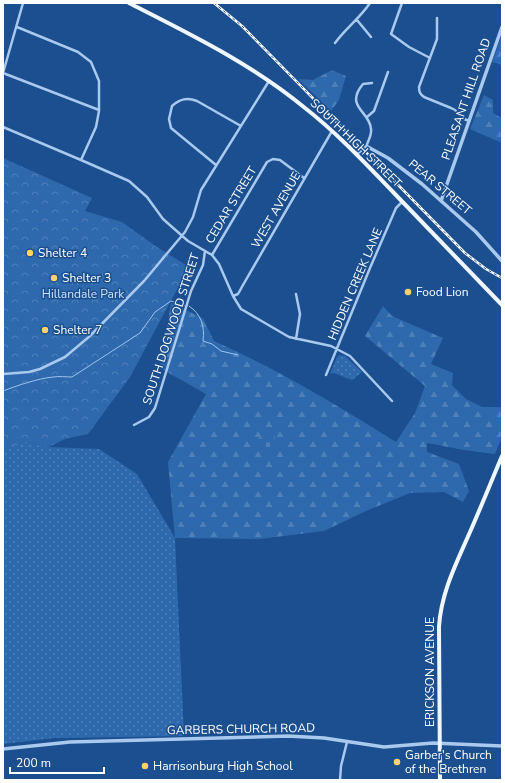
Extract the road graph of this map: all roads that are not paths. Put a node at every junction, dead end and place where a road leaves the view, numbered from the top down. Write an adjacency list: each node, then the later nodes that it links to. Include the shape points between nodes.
1 (23, 3): 7 (street)
2 (129, 3): 14 (main road, SOUTH HIGH STREET, via 207,43)
3 (370, 3): 6 (street)
4 (402, 3): 11 (street, via 391,34)
5 (437, 18): 11 (street, via 438,37)
6 (357, 20): 9 (street); 10 (street)
7 (17, 27): 13 (street); 16 (street, via 78,52 91,62 99,81)
8 (502, 27): 18 (street, PLEASANT HILL ROAD)
9 (371, 37)
10 (336, 43)
11 (430, 58): 18 (street, via 418,87 420,95 455,110)
12 (388, 72): 17 (street, via 374,111)
13 (3, 73): 16 (street)
14 (269, 81): 19 (street); 21 (main road, SOUTH HIGH STREET)
15 (372, 83): 17 (street, via 362,86 357,97 359,109)
16 (99, 111): 24 (street, via 96,127)
17 (367, 118): 22 (street, via 372,129)
18 (470, 122): 27 (street, PLEASANT HILL ROAD)
19 (241, 126): 25 (street); 25 (street, via 192,99 180,100 172,106 169,119 172,128)
20 (3, 127): 24 (street)
21 (332, 131): 23 (main road, SOUTH HIGH STREET); 26 (street, WEST AVENUE)
22 (366, 147): 23 (street); 27 (street, PEAR STREET, via 388,158)
23 (356, 154): 28 (main road, SOUTH HIGH STREET)
24 (81, 160): 29 (street, via 129,181 147,197 163,219)
25 (216, 165): 29 (street, via 201,190 191,221)
26 (304, 178): 31 (street, CEDAR STREET, via 280,160 273,159 268,162); 34 (street, WEST AVENUE, via 238,294)
27 (442, 201): 32 (street, PEAR STREET, via 476,232)
28 (403, 202): 35 (main road, SOUTH HIGH STREET); 37 (street, HIDDEN CREEK LANE, via 396,208)
29 (181, 236): 30 (street); 38 (street, via 133,293 72,352 40,369)
30 (206, 250): 31 (street); 41 (street, SOUTH DOGWOOD STREET, via 155,408 149,417)
31 (212, 255): 34 (street, via 219,264)
32 (502, 261)
33 (296, 294): 36 (street, via 300,314)
34 (233, 296): 36 (street, via 241,309 284,335)
35 (502, 305)
36 (296, 339): 37 (street)
37 (337, 349): 39 (street, HIDDEN CREEK LANE); 40 (street, via 353,358)
38 (3, 374)
39 (326, 375)
40 (392, 401)
41 (134, 425)
42 (502, 456): 44 (main road, ERICKSON AVENUE, via 452,572 441,605)
43 (347, 742): 44 (street, GARBERS CHURCH ROAD, via 384,747); 46 (street, GARBERS CHURCH ROAD, via 320,737 288,736 70,742); 47 (street)
44 (440, 743): 45 (street, GARBERS CHURCH ROAD); 48 (main road, ERICKSON AVENUE)
45 (502, 746)
46 (3, 750)
47 (340, 780)
48 (440, 780)

